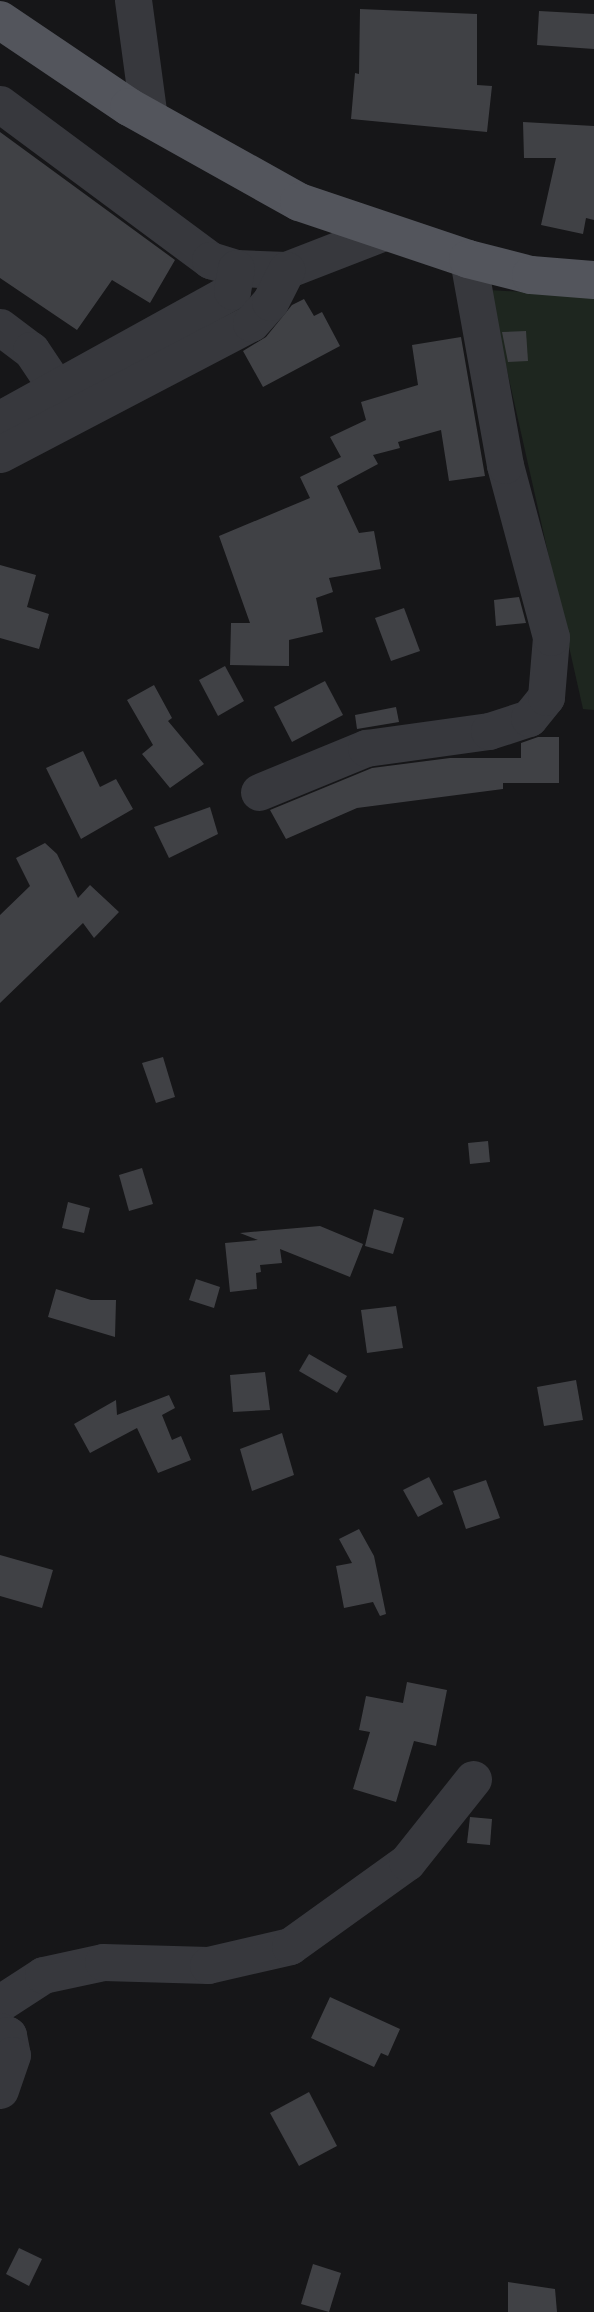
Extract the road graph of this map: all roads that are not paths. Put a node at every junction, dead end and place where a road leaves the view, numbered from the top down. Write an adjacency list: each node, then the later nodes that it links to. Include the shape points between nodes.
1 (133, 0): 4 (street)
2 (0, 20): 4 (main road)
3 (0, 104): 7 (street, via 210,260)
4 (149, 118): 5 (main road, via 299,202)
5 (384, 232): 6 (main road); 8 (street)
6 (468, 259): 9 (main road, via 531,275); 15 (street, via 505,466 551,637 546,697 529,718 489,731 366,748)
7 (236, 268): 8 (street); 10 (street); 12 (street, via 232,291)
8 (286, 270): 10 (street)
9 (594, 280)
10 (270, 302): 14 (street, via 251,323)
11 (0, 327): 12 (street, via 31,350)
12 (57, 389): 13 (street)
13 (0, 419)
14 (0, 454)
15 (259, 792)
16 (473, 1779): 17 (street, via 407,1862 290,1946 208,1965 103,1962 43,1975)
17 (0, 2003)
18 (0, 2031): 19 (street, via 8,2035 12,2055)
19 (0, 2090)

